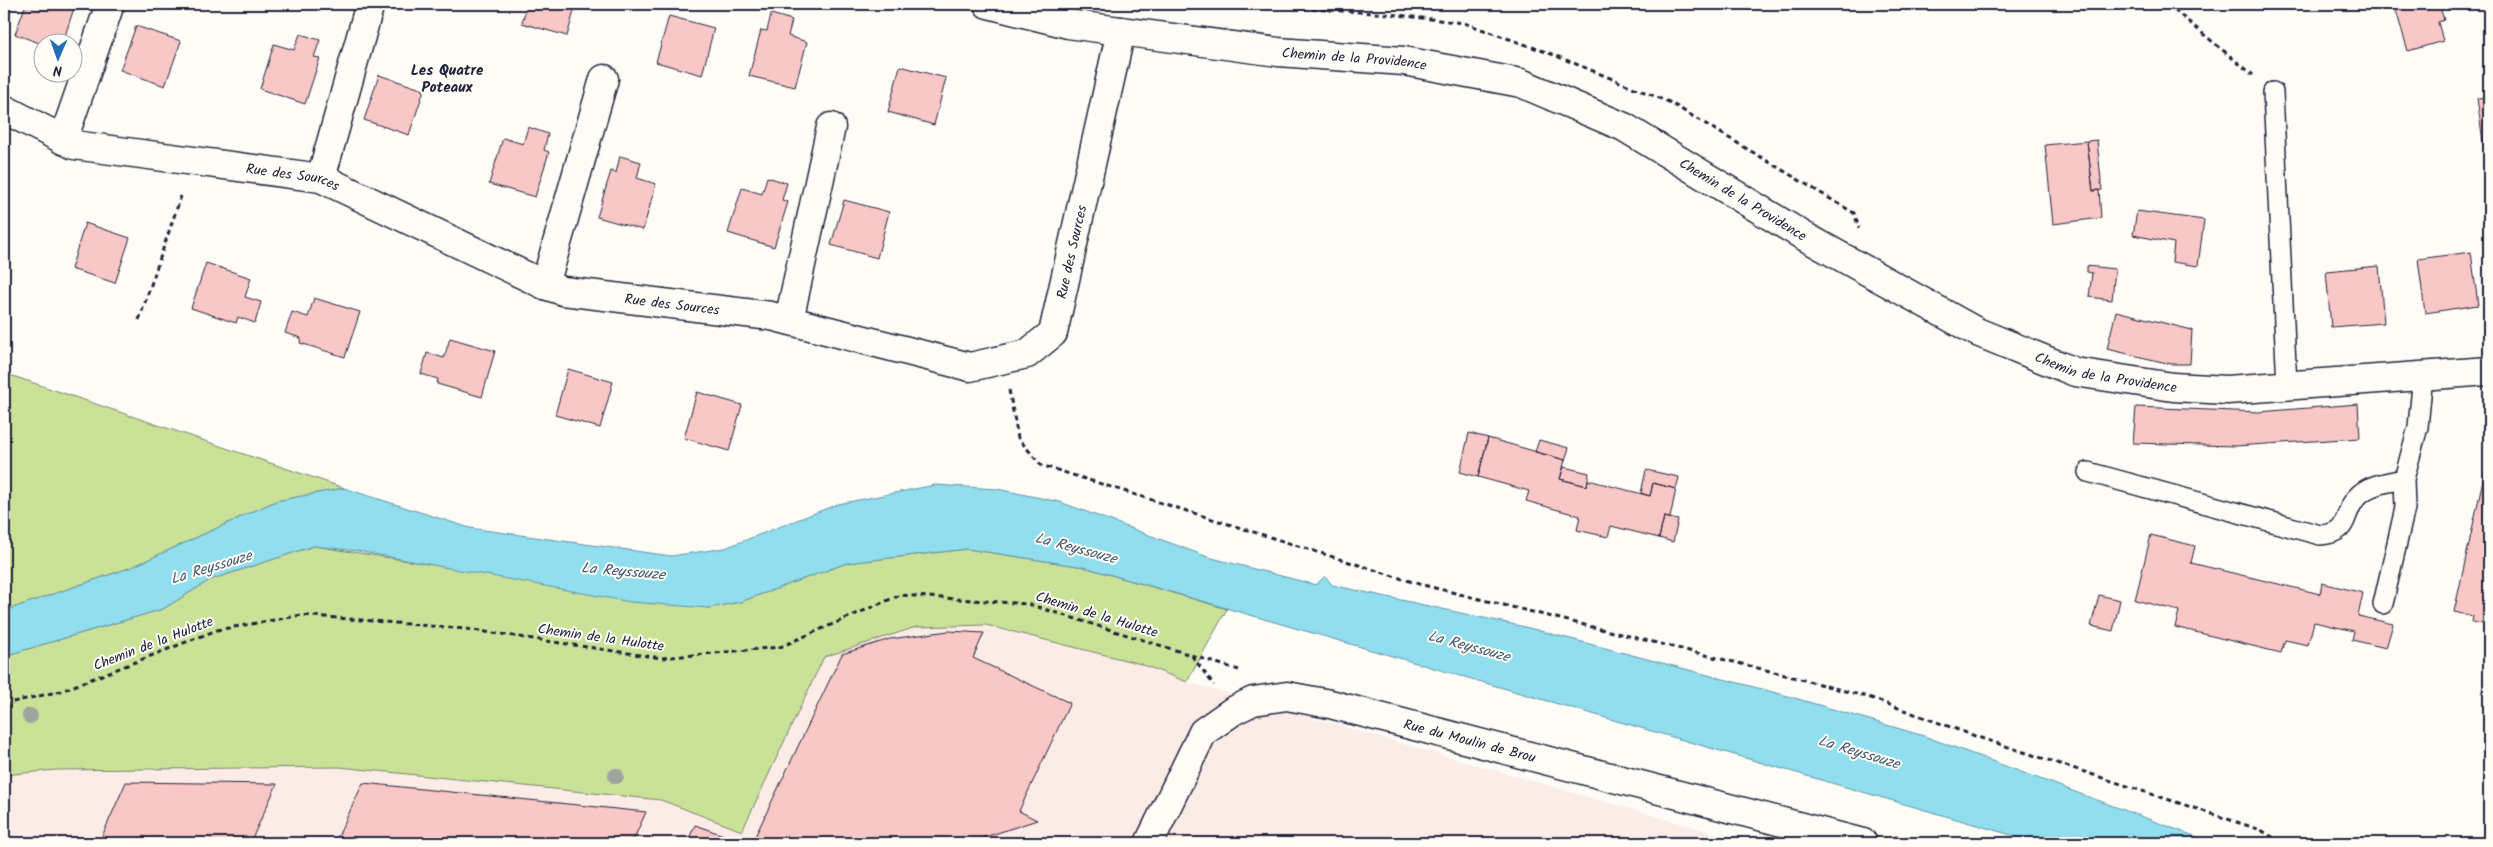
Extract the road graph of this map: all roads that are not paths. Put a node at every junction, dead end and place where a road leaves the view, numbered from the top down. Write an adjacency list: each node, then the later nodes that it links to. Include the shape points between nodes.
1 (110, 4): 9 (street)
2 (370, 4): 10 (street)
3 (988, 4): 4 (street, Chemin de la Providence, via 1068,24)
4 (1121, 31): 12 (street, Rue des Sources, via 1053,333 1027,354 970,367); 15 (street, Chemin de la Providence, via 1278,52 1404,62 1521,84 1624,127 1802,235 1978,332 2075,372 2173,387 2227,390)
5 (604, 79): 11 (street)
6 (2273, 92): 15 (lane)
7 (4, 109): 9 (street, Rue des Sources)
8 (831, 127): 12 (street)
9 (63, 140): 10 (street, Rue des Sources, via 74,145)
10 (321, 178): 11 (street, Rue des Sources)
11 (545, 286): 12 (street, Rue des Sources)
12 (789, 320)
13 (2489, 371): 14 (street, Chemin de la Providence)
14 (2422, 375): 15 (street, Chemin de la Providence); 17 (lane, via 2418,427)
15 (2287, 386)
16 (2088, 472): 17 (lane, via 2320,535 2334,534 2342,529 2359,494 2374,486)
17 (2404, 479): 18 (lane, via 2405,508)
18 (2383, 604)
19 (1149, 843): 20 (street, Rue du Moulin de Brou, via 1203,732 1253,701 1287,696 1330,704)
20 (1863, 843)

